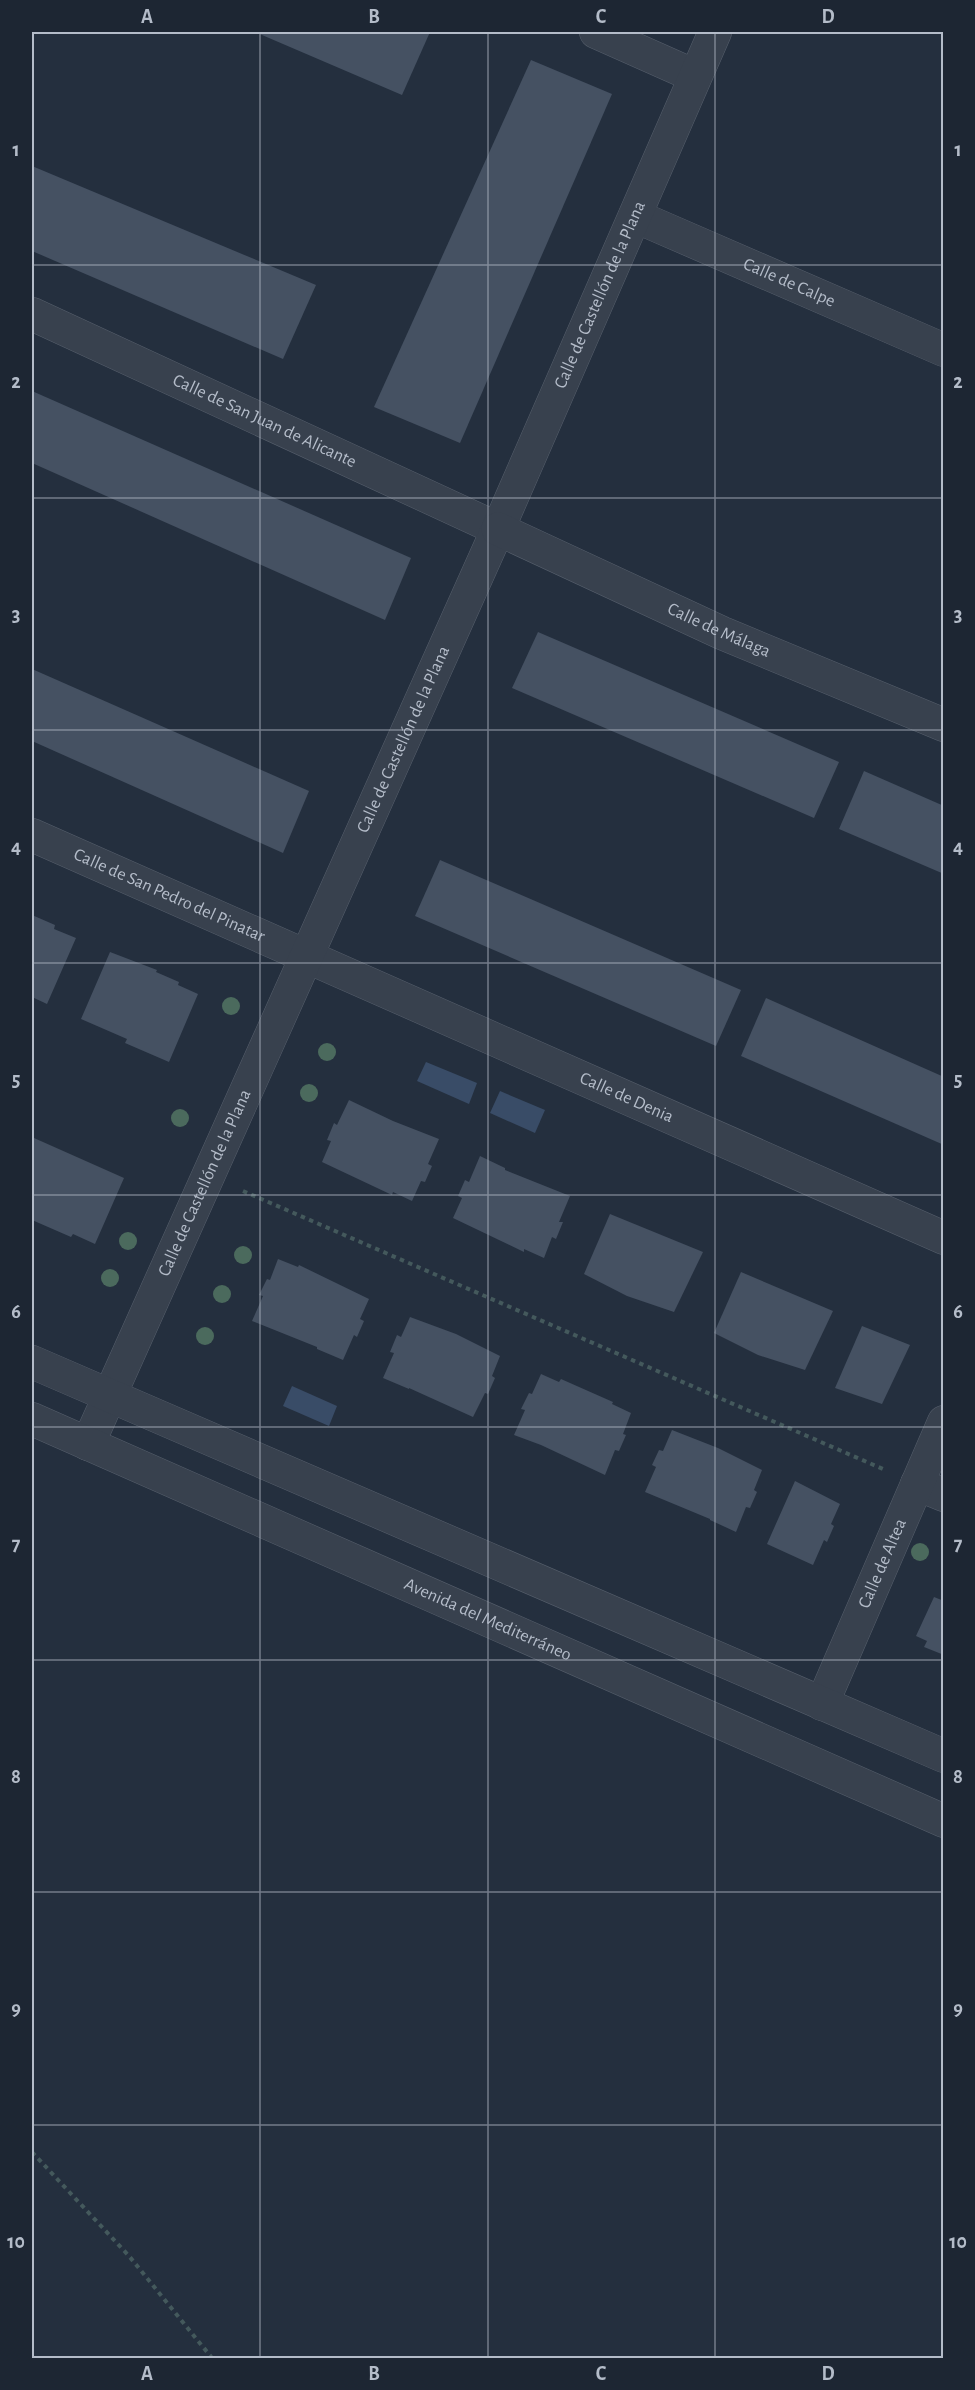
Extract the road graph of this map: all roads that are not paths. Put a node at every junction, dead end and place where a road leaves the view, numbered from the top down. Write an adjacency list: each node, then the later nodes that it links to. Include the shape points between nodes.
1 (596, 32): 3 (street)
2 (715, 32): 3 (street, Calle de Castellón de la Plana)
3 (695, 76): 4 (street, Calle de Castellón de la Plana)
4 (635, 216): 6 (street, Calle de Calpe); 7 (street, Calle de Castellón de la Plana)
5 (32, 314): 7 (street, Calle de San Juan de Alicante)
6 (944, 350)
7 (498, 528): 8 (street, Calle de Málaga, via 722,633); 10 (street, Calle de Castellón de la Plana)
8 (944, 725)
9 (32, 835): 10 (street, Calle de San Pedro del Pinatar)
10 (308, 957): 11 (street, Calle de Denia); 13 (street, Calle de Castellón de la Plana)
11 (944, 1238)
12 (32, 1362): 13 (street)
13 (110, 1395): 16 (street, Calle de Castellón de la Plana); 18 (street)
14 (32, 1419): 16 (street, Avenida del Mediterráneo)
15 (944, 1422): 17 (street, Calle de Altea)
16 (88, 1444): 20 (street, Avenida del Mediterráneo)
17 (930, 1489): 18 (street, Calle de Altea)
18 (822, 1704): 19 (street)
19 (944, 1756)
20 (944, 1821)

